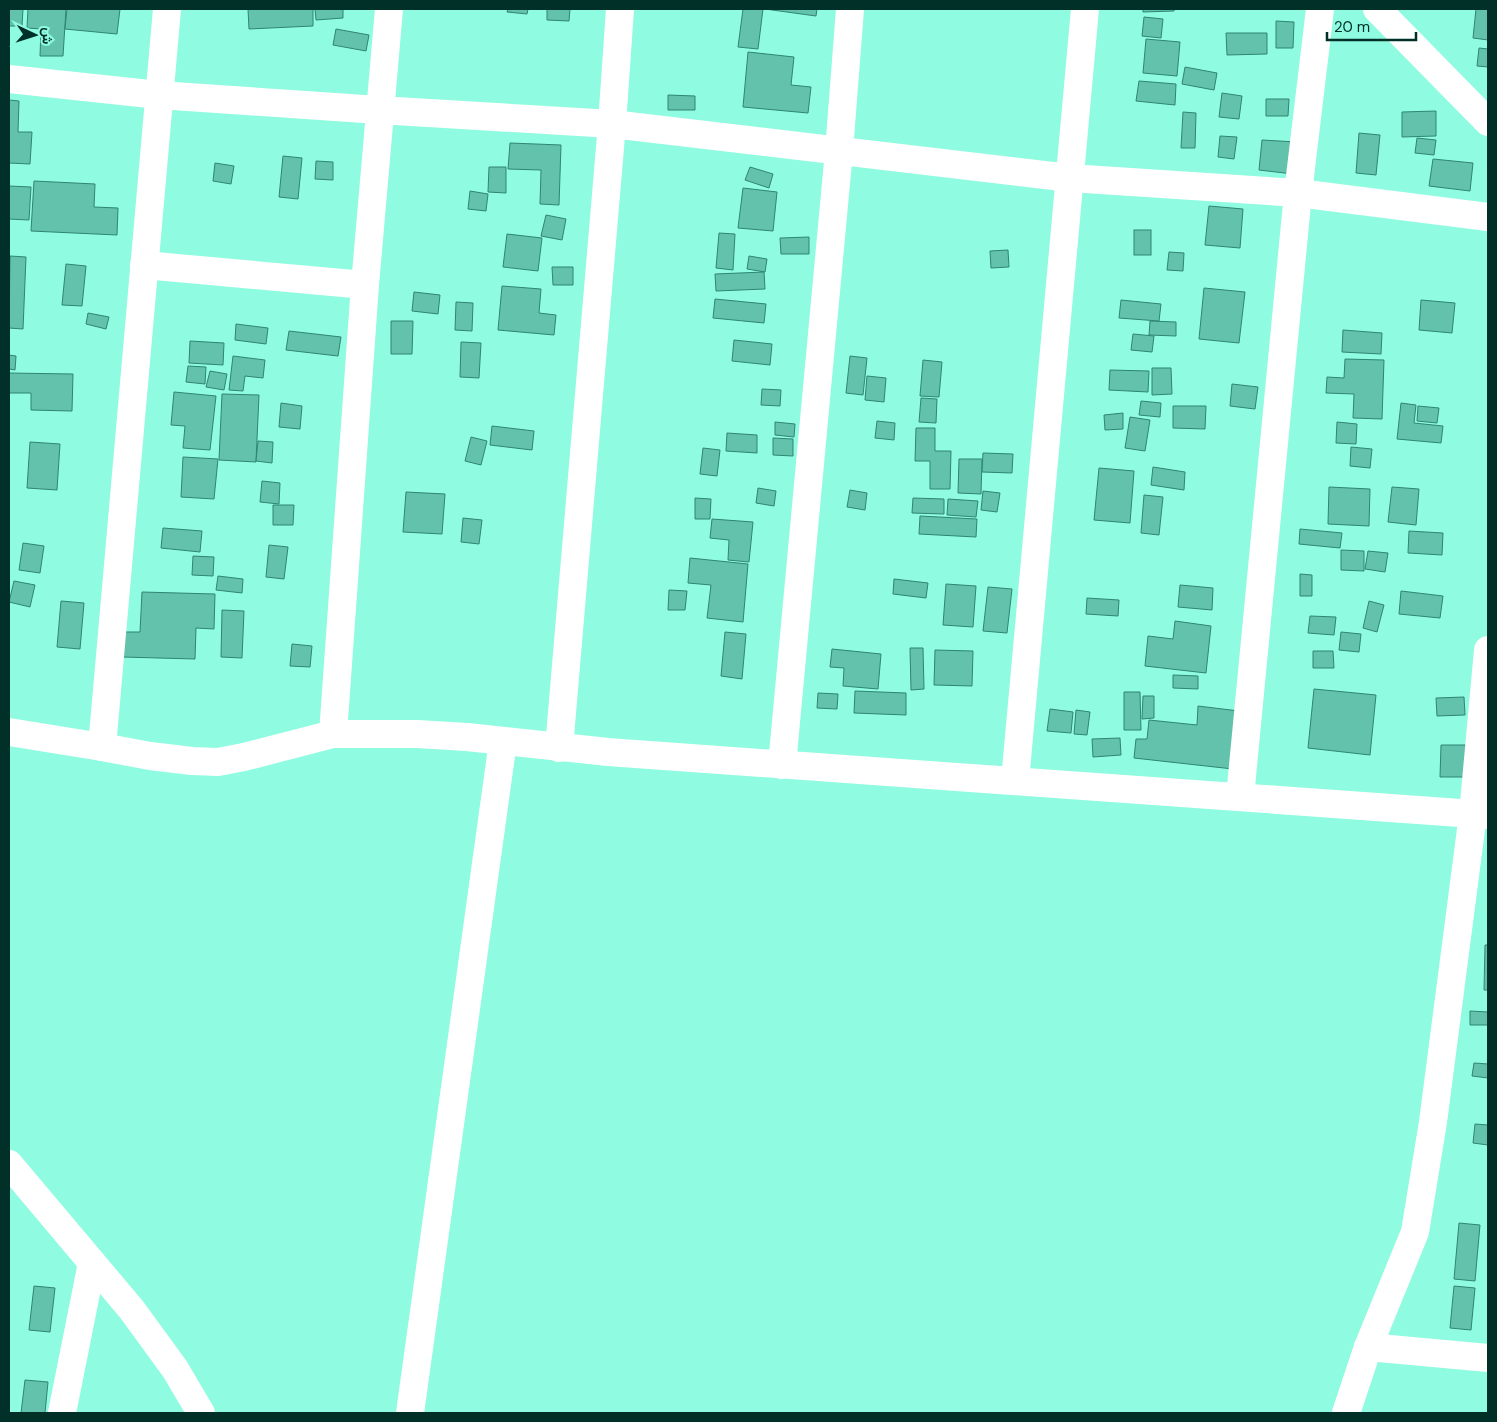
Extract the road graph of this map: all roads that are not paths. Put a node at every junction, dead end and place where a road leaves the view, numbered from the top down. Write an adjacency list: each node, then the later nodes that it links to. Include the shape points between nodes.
1 (167, 9): 9 (street)
2 (389, 9): 10 (street)
3 (620, 9): 12 (street)
4 (850, 9): 13 (street)
5 (1085, 9): 14 (street)
6 (1320, 9): 15 (street)
7 (1377, 9): 11 (street)
8 (9, 79): 9 (street)
9 (159, 95): 10 (street); 17 (street)
10 (379, 110): 12 (street); 18 (street)
11 (1488, 122)
12 (612, 124): 13 (street); 24 (street)
13 (839, 151): 14 (street); 25 (street)
14 (1070, 178): 15 (street); 26 (street)
15 (1298, 193): 16 (street); 27 (street)
16 (1488, 217)
17 (144, 265): 18 (street); 23 (street)
18 (365, 285): 21 (street)
19 (1488, 650): 28 (street)
20 (9, 732): 23 (street)
21 (332, 734): 22 (street, via 466,736); 23 (street, via 218,762 150,756)
22 (503, 742): 24 (street); 35 (street)
23 (102, 747)
24 (559, 748): 25 (street)
25 (782, 765): 26 (street)
26 (1015, 781): 27 (street)
27 (1240, 797): 28 (street)
28 (1481, 814): 31 (street, via 1415,1232)
29 (9, 1164): 30 (street)
30 (92, 1263): 33 (street); 34 (street, via 132,1310 175,1369)
31 (1368, 1348): 32 (street); 36 (street)
32 (1488, 1358)
33 (62, 1413)
34 (201, 1413)
35 (410, 1413)
36 (1346, 1413)

